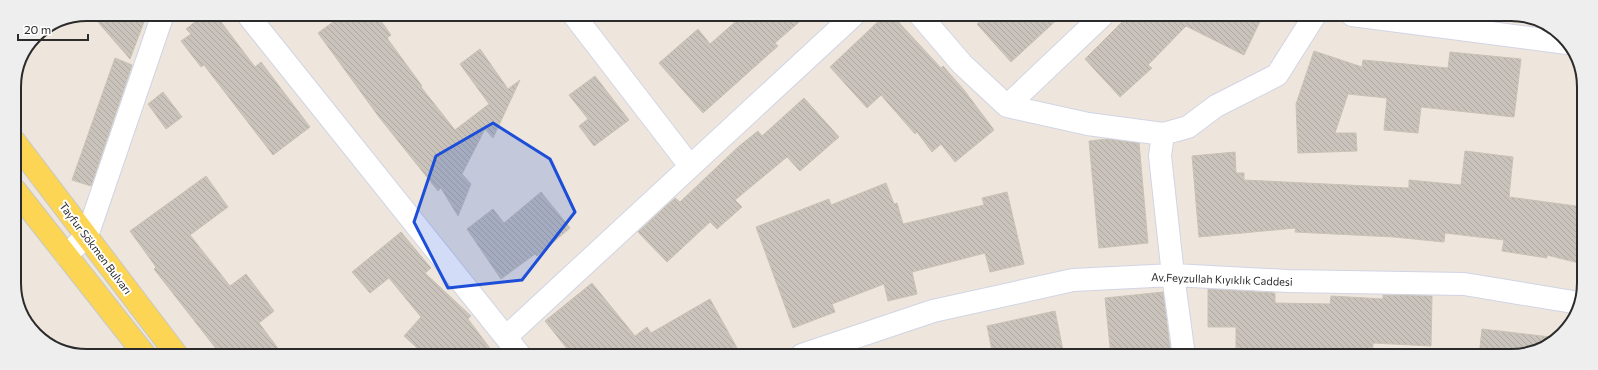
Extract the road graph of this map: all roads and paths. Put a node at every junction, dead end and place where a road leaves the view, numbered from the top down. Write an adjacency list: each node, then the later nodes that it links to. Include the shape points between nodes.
1 (161, 21): 15 (street)
2 (253, 21): 19 (street)
3 (578, 21): 13 (street)
4 (847, 21): 13 (street)
5 (925, 21): 10 (street, via 962,64)
6 (1097, 21): 10 (street)
7 (1311, 21): 11 (street, via 1277,75 1216,106 1188,127)
8 (1398, 21): 9 (street)
9 (1559, 42)
10 (1007, 106): 11 (street, via 1088,124)
11 (1163, 134): 17 (street, via 1160,156)
12 (21, 151): 15 (main road, Tayfur Sökmen Bulvarı)
13 (690, 166): 19 (street)
14 (21, 198): 16 (main road)
15 (87, 236): 16 (street); 21 (main road, Tayfur Sökmen Bulvarı)
16 (66, 255): 20 (main road)
17 (1173, 275): 18 (street, Av.Feyzullah Kıyıklık Caddesi, via 1288,281 1464,284); 23 (street, Av.Feyzullah Kıyıklık Caddesi, via 1073,280 933,311); 24 (street)
18 (1574, 302)
19 (506, 337): 22 (street)
20 (140, 349)
21 (172, 349)
22 (515, 349)
23 (820, 349)
24 (1183, 349)

